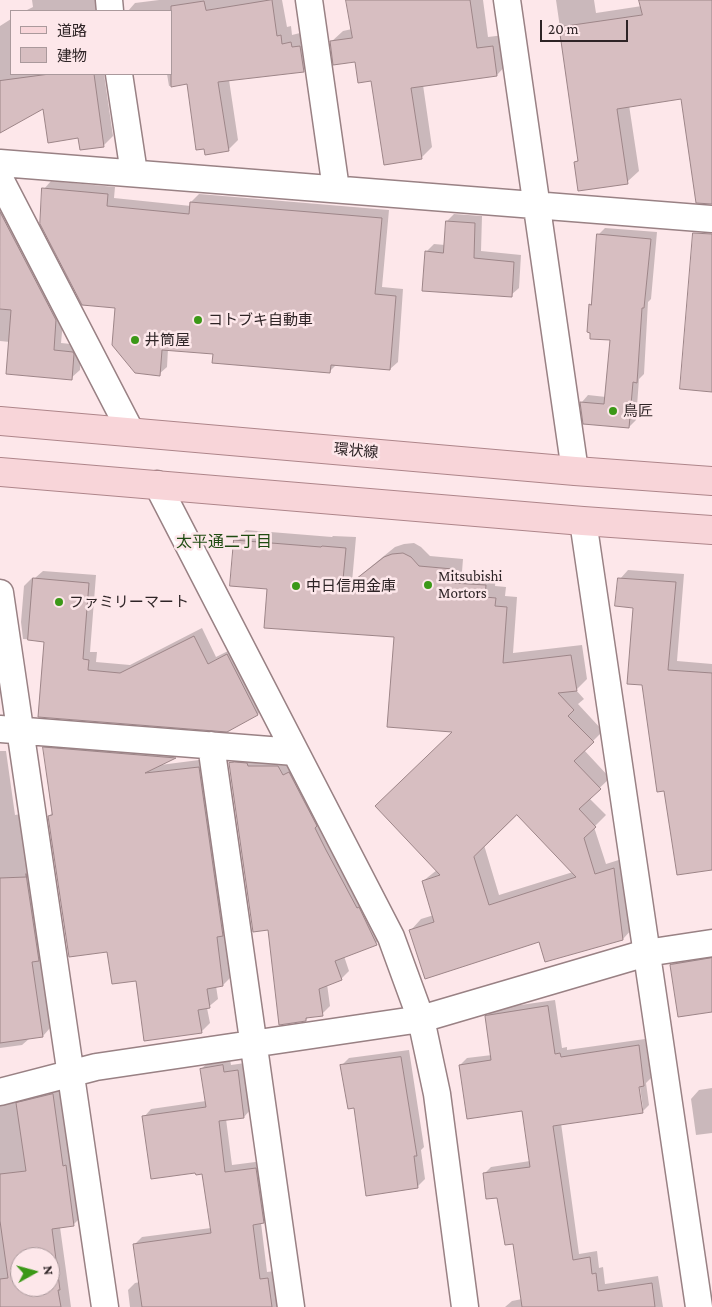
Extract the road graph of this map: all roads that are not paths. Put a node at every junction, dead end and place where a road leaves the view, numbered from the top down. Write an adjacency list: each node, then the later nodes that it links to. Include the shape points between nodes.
1 (309, 0): 7 (street)
2 (507, 0): 8 (street)
3 (119, 75): 5 (street)
4 (0, 163): 5 (street)
5 (134, 174): 7 (street)
6 (0, 179): 11 (street)
7 (336, 189): 8 (street)
8 (536, 205): 9 (street); 12 (street)
9 (712, 219)
10 (0, 421): 11 (main road, 環状線)
11 (131, 432): 12 (main road, 環状線)
12 (575, 470): 14 (main road, 環状線)
13 (0, 472): 15 (main road)
14 (712, 480)
15 (157, 484): 16 (main road); 21 (street)
16 (583, 521): 17 (main road); 23 (street)
17 (712, 530)
18 (0, 594): 19 (street)
19 (10, 729): 20 (street); 26 (street)
20 (211, 745): 21 (street); 25 (street)
21 (295, 752): 24 (street, via 391,937)
22 (712, 942): 23 (street)
23 (646, 953): 24 (street); 31 (street)
24 (421, 1019): 25 (street); 30 (street, via 437,1094)
25 (253, 1044): 26 (street); 29 (street)
26 (70, 1073): 27 (street); 28 (street)
27 (0, 1092)
28 (105, 1307)
29 (291, 1307)
30 (465, 1307)
31 (699, 1307)

